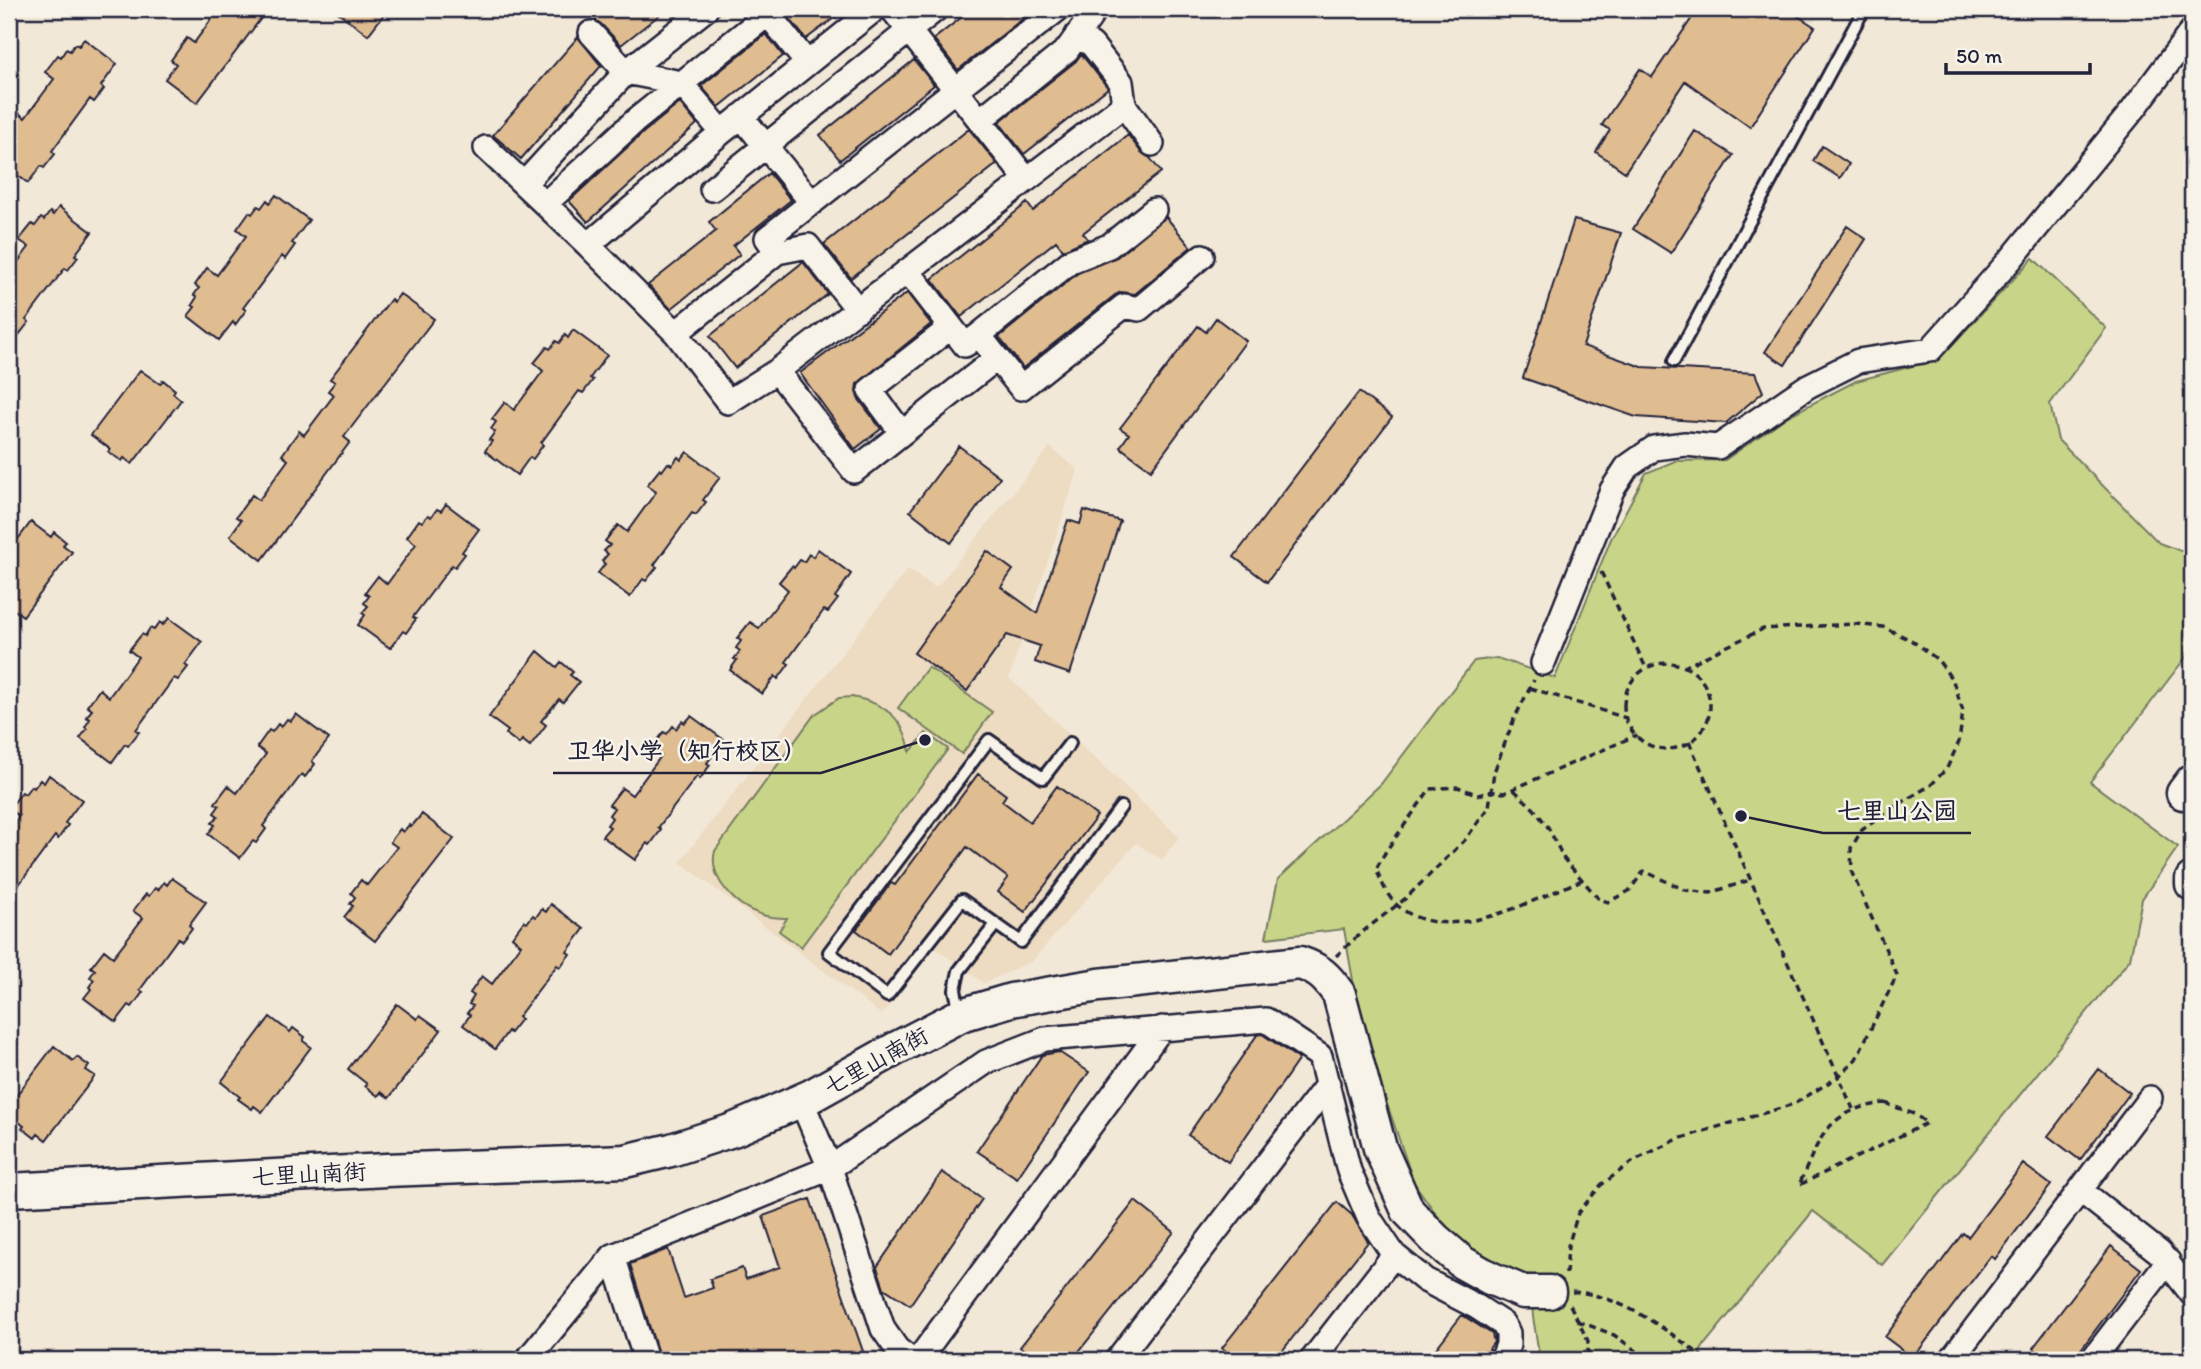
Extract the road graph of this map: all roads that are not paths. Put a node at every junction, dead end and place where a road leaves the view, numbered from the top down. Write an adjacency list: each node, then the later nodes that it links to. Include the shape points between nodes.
1 (706, 9): 14 (street)
2 (875, 9): 13 (street)
3 (892, 9): 9 (street)
4 (936, 9): 9 (street)
5 (1058, 9): 16 (street)
6 (1096, 9): 12 (street)
7 (1864, 9): 39 (lane)
8 (768, 10): 13 (street); 15 (street)
9 (909, 30): 16 (street); 22 (street)
10 (2192, 31): 42 (street, via 2020,248 1930,350 1858,361 1808,386 1718,447 1654,447 1628,467 1612,490)
11 (591, 33): 14 (street)
12 (1077, 35): 17 (street, via 1092,45 1121,82); 19 (street, via 1067,50)
13 (807, 63): 18 (street)
14 (626, 72): 15 (street); 25 (street)
15 (681, 83): 20 (street); 28 (street)
16 (956, 89): 19 (street); 27 (street)
17 (1124, 105): 21 (street); 24 (street)
18 (741, 116): 20 (street); 22 (street)
19 (980, 120): 24 (street)
20 (722, 132): 30 (street)
21 (1152, 144)
22 (765, 145): 26 (street); 27 (street)
23 (486, 148): 25 (street)
24 (1026, 179): 33 (street)
25 (524, 184): 28 (street)
26 (712, 189)
27 (812, 203): 31 (street, via 767,238)
28 (545, 204): 30 (street)
29 (1153, 211): 37 (street, via 1109,246 1071,261)
30 (589, 245): 36 (street)
31 (777, 252): 34 (street, via 808,246); 36 (street)
32 (1202, 256): 38 (street, via 1139,309 1125,306 1021,388)
33 (908, 271): 34 (street); 35 (street)
34 (859, 310): 40 (street)
35 (951, 327): 37 (street, via 965,345); 41 (street, via 870,390)
36 (676, 333): 40 (street, via 728,402)
37 (979, 335): 38 (street)
38 (997, 358): 41 (street)
39 (1674, 361)
40 (778, 371): 41 (street, via 854,471)
41 (902, 433)
42 (1543, 663)
43 (1070, 743): 45 (lane, via 1044,779 989,740 828,952 887,996 962,900)
44 (1121, 807): 45 (lane, via 1021,942)
45 (996, 924): 46 (lane, via 959,971 955,990)
46 (961, 1015): 50 (street, 七里山南街); 57 (street, 七里山南街, via 1012,1000 1099,985 1300,963 1317,969 1339,994 1380,1148 1408,1211 1463,1263 1490,1278 1524,1292)
47 (1162, 1028): 48 (street, via 1266,1020 1321,1056); 51 (street, via 1045,1039 986,1062); 62 (street)
48 (1328, 1084): 54 (street, via 1349,1171 1369,1218); 63 (street)
49 (2150, 1098): 53 (street)
50 (801, 1100): 51 (street); 52 (street, 七里山南街, via 733,1130 625,1161)
51 (830, 1168): 55 (street); 61 (street, via 883,1329)
52 (9, 1190)
53 (2080, 1190): 56 (street); 66 (street)
54 (1394, 1255): 64 (street); 65 (street, via 1425,1280 1503,1324 1508,1345)
55 (613, 1256): 59 (street); 60 (street)
56 (2168, 1261): 58 (street); 67 (street)
57 (1557, 1292)
58 (2192, 1294)
59 (527, 1360)
60 (646, 1360)
61 (911, 1360)
62 (918, 1360)
63 (1117, 1360)
64 (1312, 1360)
65 (1502, 1360)
66 (1951, 1360)
67 (2092, 1360)

